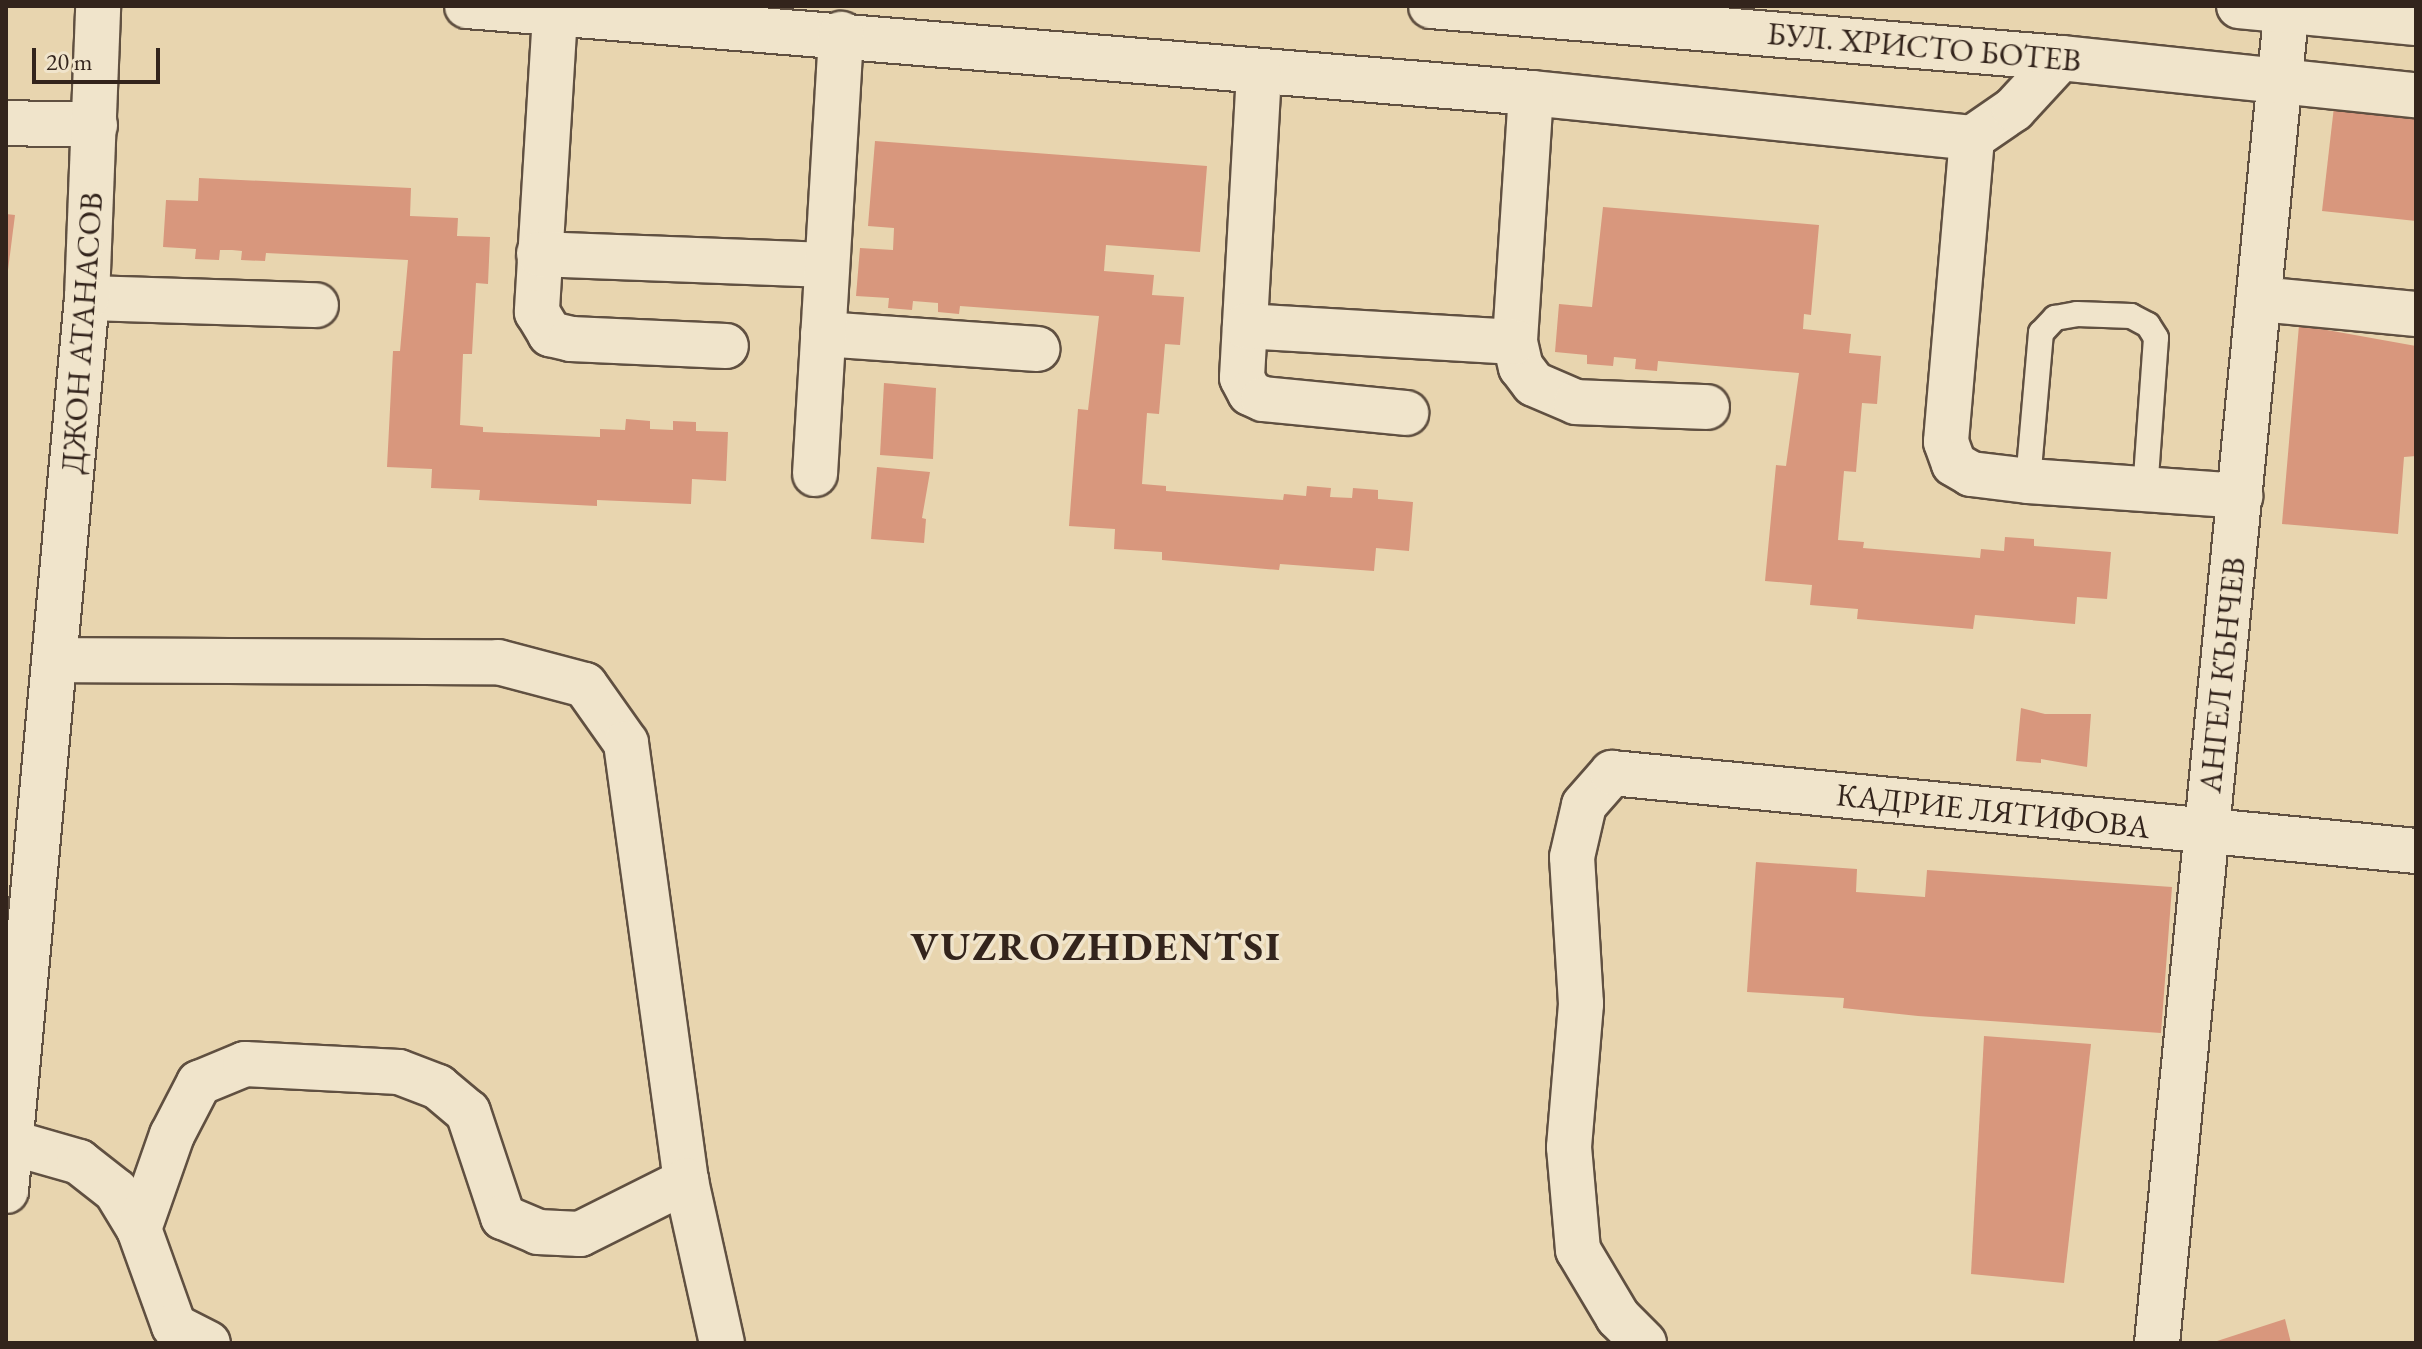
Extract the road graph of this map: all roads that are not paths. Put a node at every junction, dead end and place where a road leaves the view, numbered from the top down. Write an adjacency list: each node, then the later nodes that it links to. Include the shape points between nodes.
1 (98, 6): 15 (street, ДЖОН АТАНАСОВ)
2 (467, 6): 6 (street)
3 (1431, 6): 9 (street, БУЛ. ХРИСТО БОТЕВ)
4 (2239, 6): 5 (street)
5 (2286, 9): 7 (street); 11 (street, АНГЕЛ КЪНЧЕВ)
6 (555, 15): 8 (street); 17 (street)
7 (2416, 23)
8 (841, 34): 10 (street); 18 (street)
9 (2061, 58): 11 (street, БУЛ. ХРИСТО БОТЕВ); 16 (street, via 2014,109)
10 (1259, 73): 12 (street); 23 (street)
11 (2280, 81): 13 (street, БУЛ. ХРИСТО БОТЕВ); 20 (street, АНГЕЛ КЪНЧЕВ)
12 (1531, 93): 16 (street); 25 (street)
13 (2416, 95)
14 (6, 123): 15 (street)
15 (95, 125): 19 (street, ДЖОН АТАНАСОВ)
16 (1972, 138): 31 (street, via 1946,442 1954,464 1971,474)
17 (539, 254): 18 (street); 26 (street, via 537,312 550,334)
18 (825, 265): 24 (street)
19 (87, 298): 21 (street); 34 (street, ДЖОН АТАНАСОВ)
20 (2259, 299): 22 (street); 33 (street, АНГЕЛ КЪНЧЕВ)
21 (316, 305)
22 (2416, 314)
23 (1245, 326): 25 (street); 29 (street, via 1242,378 1250,393)
24 (823, 334): 27 (street); 30 (street)
25 (1515, 342): 28 (street, via 1521,367 1553,395 1576,402)
26 (726, 346)
27 (1037, 349)
28 (1707, 407)
29 (1406, 413)
30 (815, 474)
31 (2028, 481): 32 (street); 32 (lane, via 2041,333 2055,318 2131,316 2148,325 2156,338)
32 (2145, 490): 33 (street)
33 (2240, 496): 35 (street, АНГЕЛ КЪНЧЕВ)
34 (57, 660): 37 (street, ДЖОН АТАНАСОВ); 38 (street, via 498,662 585,685 626,743)
35 (2206, 832): 36 (street, КАДРИЕ ЛЯТИФОВА); 43 (street, КАДРИЕ ЛЯТИФОВА, via 1612,773 1584,805 1572,857 1581,1004 1569,1147 1578,1250 1618,1317); 44 (street, АНГЕЛ КЪНЧЕВ)
36 (2416, 851)
37 (8, 1141): 39 (street, ДЖОН АТАНАСОВ); 40 (street, via 79,1162 116,1191)
38 (686, 1181): 40 (street, via 580,1234 538,1232 503,1217 468,1112 438,1087 399,1072 245,1064 199,1083 172,1135); 42 (street)
39 (6, 1191)
40 (139, 1229): 41 (street, via 174,1326)
41 (208, 1343)
42 (722, 1343)
43 (1644, 1343)
44 (2157, 1343)

